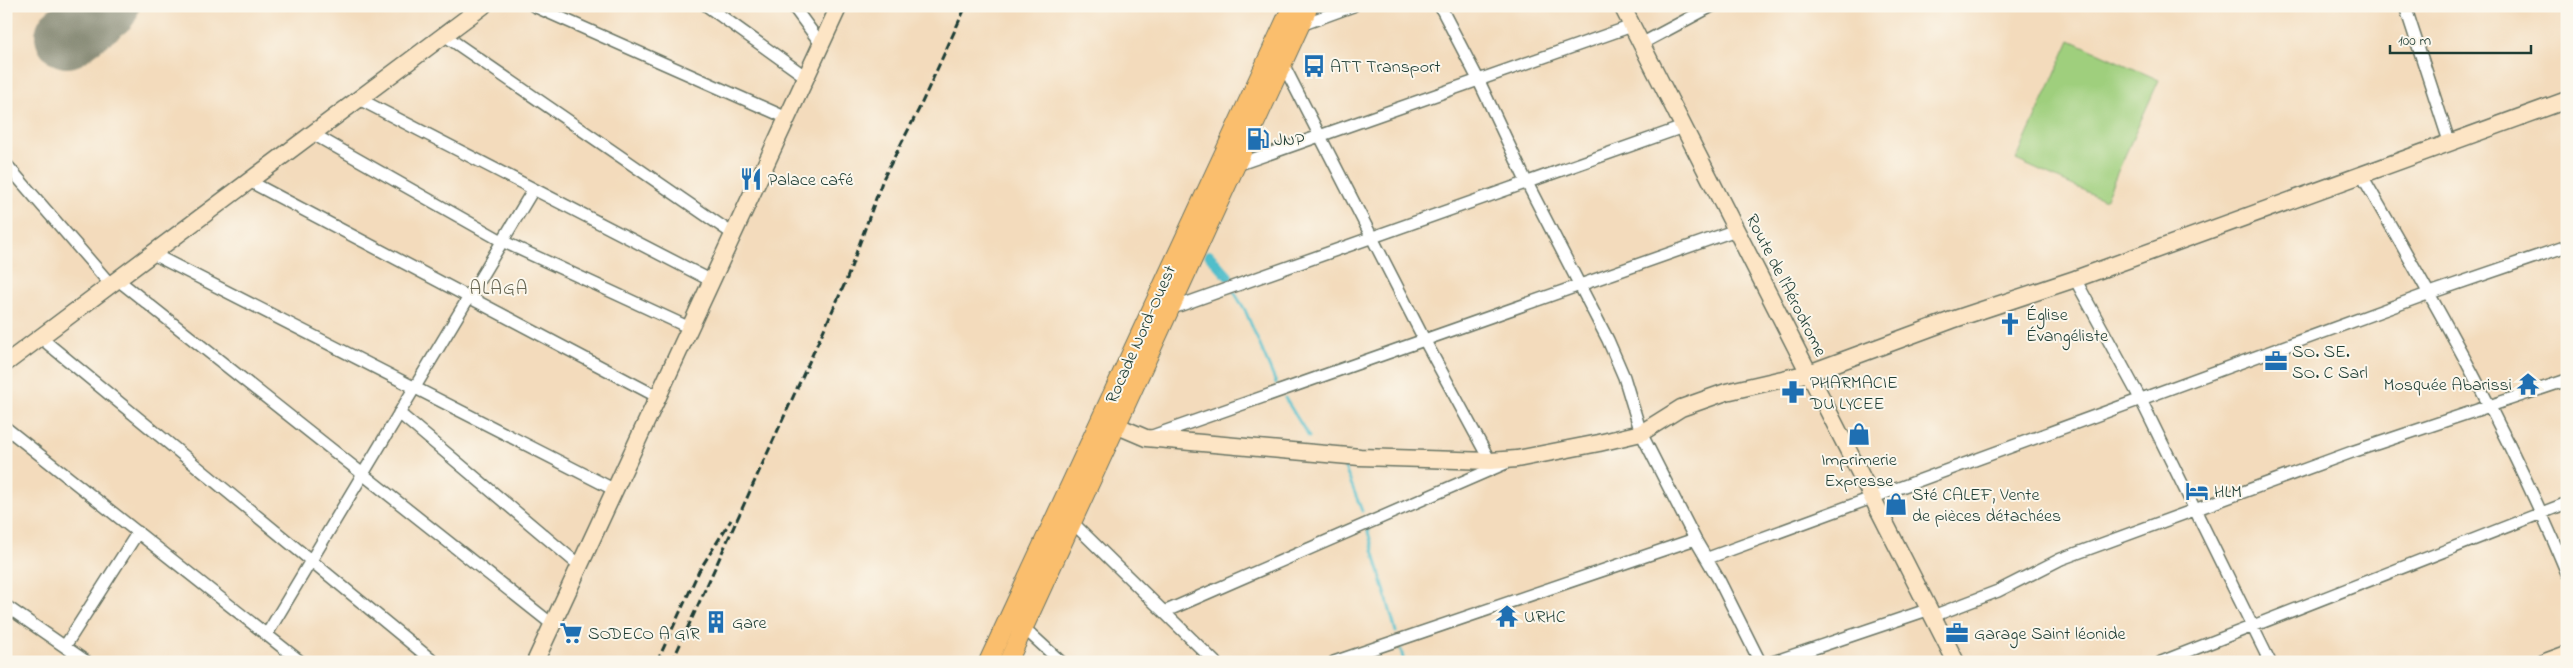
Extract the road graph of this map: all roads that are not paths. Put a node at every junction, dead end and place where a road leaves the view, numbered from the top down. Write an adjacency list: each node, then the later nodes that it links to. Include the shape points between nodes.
1 (483, 6): 15 (street)
2 (534, 6): 23 (street)
3 (707, 6): 19 (street)
4 (793, 6): 16 (street)
5 (839, 6): 16 (street)
6 (1292, 6): 58 (main road, Rocade Nord-Ouest)
7 (1309, 6): 13 (main road, Rocade Nord-Ouest)
8 (1353, 6): 13 (street)
9 (1440, 6): 20 (street)
10 (1622, 6): 14 (street, Route de l'Aérodrome)
11 (1712, 6): 17 (street)
12 (2405, 6): 27 (street)
13 (1301, 25): 18 (main road, Rocade Nord-Ouest)
14 (1632, 26): 17 (street, Route de l'Aérodrome); 20 (street)
15 (444, 35): 21 (street); 35 (street)
16 (821, 44): 19 (street)
17 (1641, 44): 24 (street, Route de l'Aérodrome)
18 (1284, 64): 26 (street); 29 (main road, Rocade Nord-Ouest)
19 (806, 77): 23 (street)
20 (1478, 79): 26 (street); 32 (street)
21 (359, 99): 25 (street); 33 (street)
22 (2567, 100): 27 (street)
23 (787, 118): 35 (street)
24 (1683, 126): 32 (street); 34 (street, Route de l'Aérodrome)
25 (313, 134): 31 (street); 37 (street)
26 (1320, 136): 29 (street); 36 (street)
27 (2449, 141): 30 (street)
28 (6, 164): 42 (street, via 65,234)
29 (1237, 165): 46 (main road, Rocade Nord-Ouest)
30 (2361, 174): 40 (street); 44 (street)
31 (249, 181): 39 (street); 45 (street)
32 (1526, 181): 36 (street); 43 (street)
33 (533, 190): 37 (street); 41 (street)
34 (1736, 230): 43 (street); 51 (street, Route de l'Aérodrome)
35 (733, 234): 41 (street)
36 (1372, 238): 46 (street); 49 (street)
37 (502, 241): 45 (street); 47 (street)
38 (2567, 246): 44 (street)
39 (152, 254): 42 (street); 53 (street)
40 (2074, 280): 51 (street, via 1952,320); 55 (street)
41 (712, 281): 47 (street)
42 (114, 283): 48 (street); 64 (street)
43 (1580, 284): 49 (street); 60 (street, via 1624,377)
44 (2430, 293): 55 (street); 56 (street)
45 (468, 297): 53 (street); 54 (street)
46 (1170, 309): 58 (main road, Rocade Nord-Ouest)
47 (690, 328): 54 (street)
48 (41, 338): 50 (street); 74 (street)
49 (1425, 341): 61 (street); 63 (street)
50 (6, 364)
51 (1809, 373): 60 (street, via 1726,392 1681,408); 66 (street, Route de l'Aérodrome)
52 (2567, 380): 56 (street)
53 (414, 388): 57 (street); 65 (street)
54 (658, 397): 65 (street)
55 (2141, 400): 66 (street); 68 (street)
56 (2490, 407): 68 (street, via 2352,452); 69 (street)
57 (399, 413): 64 (street); 75 (street)
58 (1109, 423): 61 (street); 70 (main road, Rocade Nord-Ouest); 90 (main road, Rocade Nord-Ouest)
59 (6, 428): 71 (street)
60 (1641, 434): 62 (street); 72 (street)
61 (1146, 438): 63 (street, via 1360,457)
62 (1517, 458): 63 (street); 78 (street)
63 (1490, 461)
64 (363, 473): 74 (street); 80 (street)
65 (615, 490): 75 (street)
66 (1873, 499): 73 (street); 79 (street, Route de l'Aérodrome)
67 (2567, 503): 69 (street)
68 (2197, 509): 79 (street, via 2061,559 1998,591); 81 (street)
69 (2542, 512): 76 (street); 81 (street)
70 (1074, 523): 78 (street); 82 (main road, Rocade Nord-Ouest)
71 (138, 532): 83 (street); 84 (street)
72 (1695, 539): 73 (street); 94 (street)
73 (1708, 558): 95 (street)
74 (311, 560): 83 (street); 88 (street)
75 (580, 566): 80 (street)
76 (2567, 573)
77 (6, 606): 84 (street)
78 (1164, 612): 93 (street)
79 (1931, 613): 96 (street); 97 (street, Route de l'Aérodrome)
80 (553, 625): 89 (street)
81 (2254, 625): 98 (street); 99 (street)
82 (1024, 628): 91 (main road, Rocade Nord-Ouest); 92 (street)
83 (266, 634): 87 (street)
84 (65, 646): 86 (street)
85 (2567, 654): 100 (street)
86 (88, 662)
87 (301, 662)
88 (434, 662)
89 (535, 662)
90 (988, 662)
91 (1008, 662)
92 (1061, 662)
93 (1215, 662)
94 (1334, 662)
95 (1760, 662)
96 (1773, 662)
97 (1956, 662)
98 (2161, 662)
99 (2270, 662)
100 (2545, 662)

